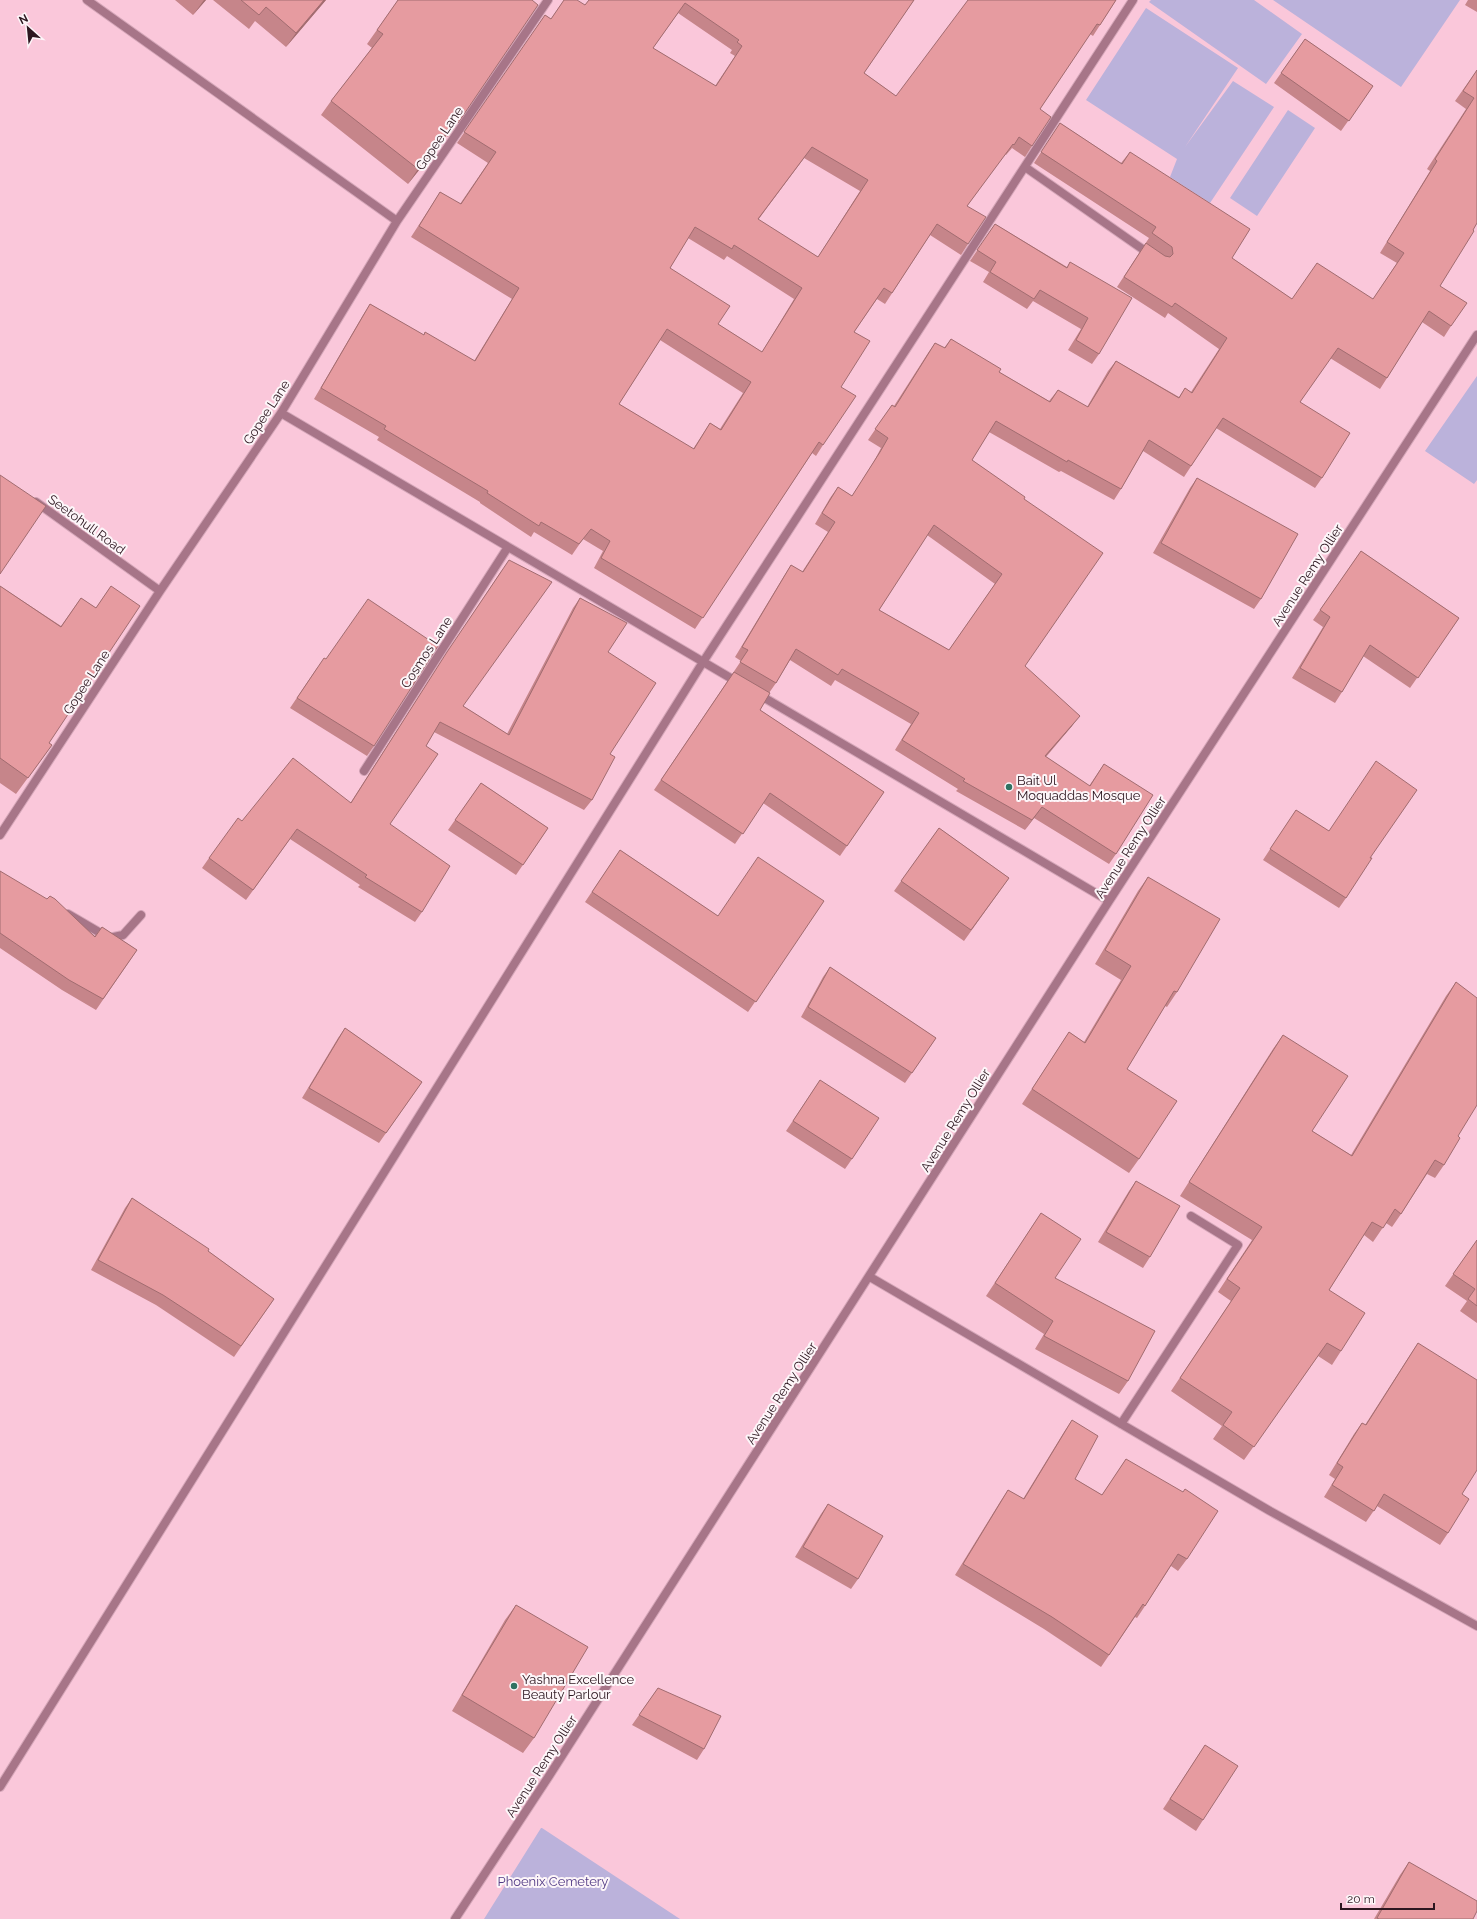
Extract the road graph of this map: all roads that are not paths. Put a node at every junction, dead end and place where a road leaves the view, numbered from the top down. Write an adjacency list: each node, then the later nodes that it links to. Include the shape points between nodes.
1 (87, 0): 5 (street)
2 (548, 0): 5 (street, Gopee Lane)
3 (1133, 0): 4 (street)
4 (1025, 166): 6 (street); 12 (street)
5 (397, 221): 8 (street, Gopee Lane)
6 (1161, 262)
7 (1477, 335): 15 (street, Avenue Remy Ollier)
8 (281, 413): 10 (street); 11 (street, Gopee Lane)
9 (32, 499): 11 (street, Seetohull Road)
10 (508, 547): 12 (street); 13 (street, Cosmos Lane)
11 (160, 591): 14 (street, Gopee Lane)
12 (703, 662): 15 (street); 22 (street)
13 (364, 771)
14 (0, 835)
15 (1109, 902): 19 (street, Avenue Remy Ollier)
16 (61, 910): 17 (street, via 109,938 123,935)
17 (141, 915)
18 (1191, 1216): 20 (street, via 1238,1245)
19 (870, 1276): 20 (street); 23 (street, Avenue Remy Ollier)
20 (1121, 1424): 21 (street, via 1270,1511)
21 (1477, 1626)
22 (0, 1787)
23 (455, 1919)

